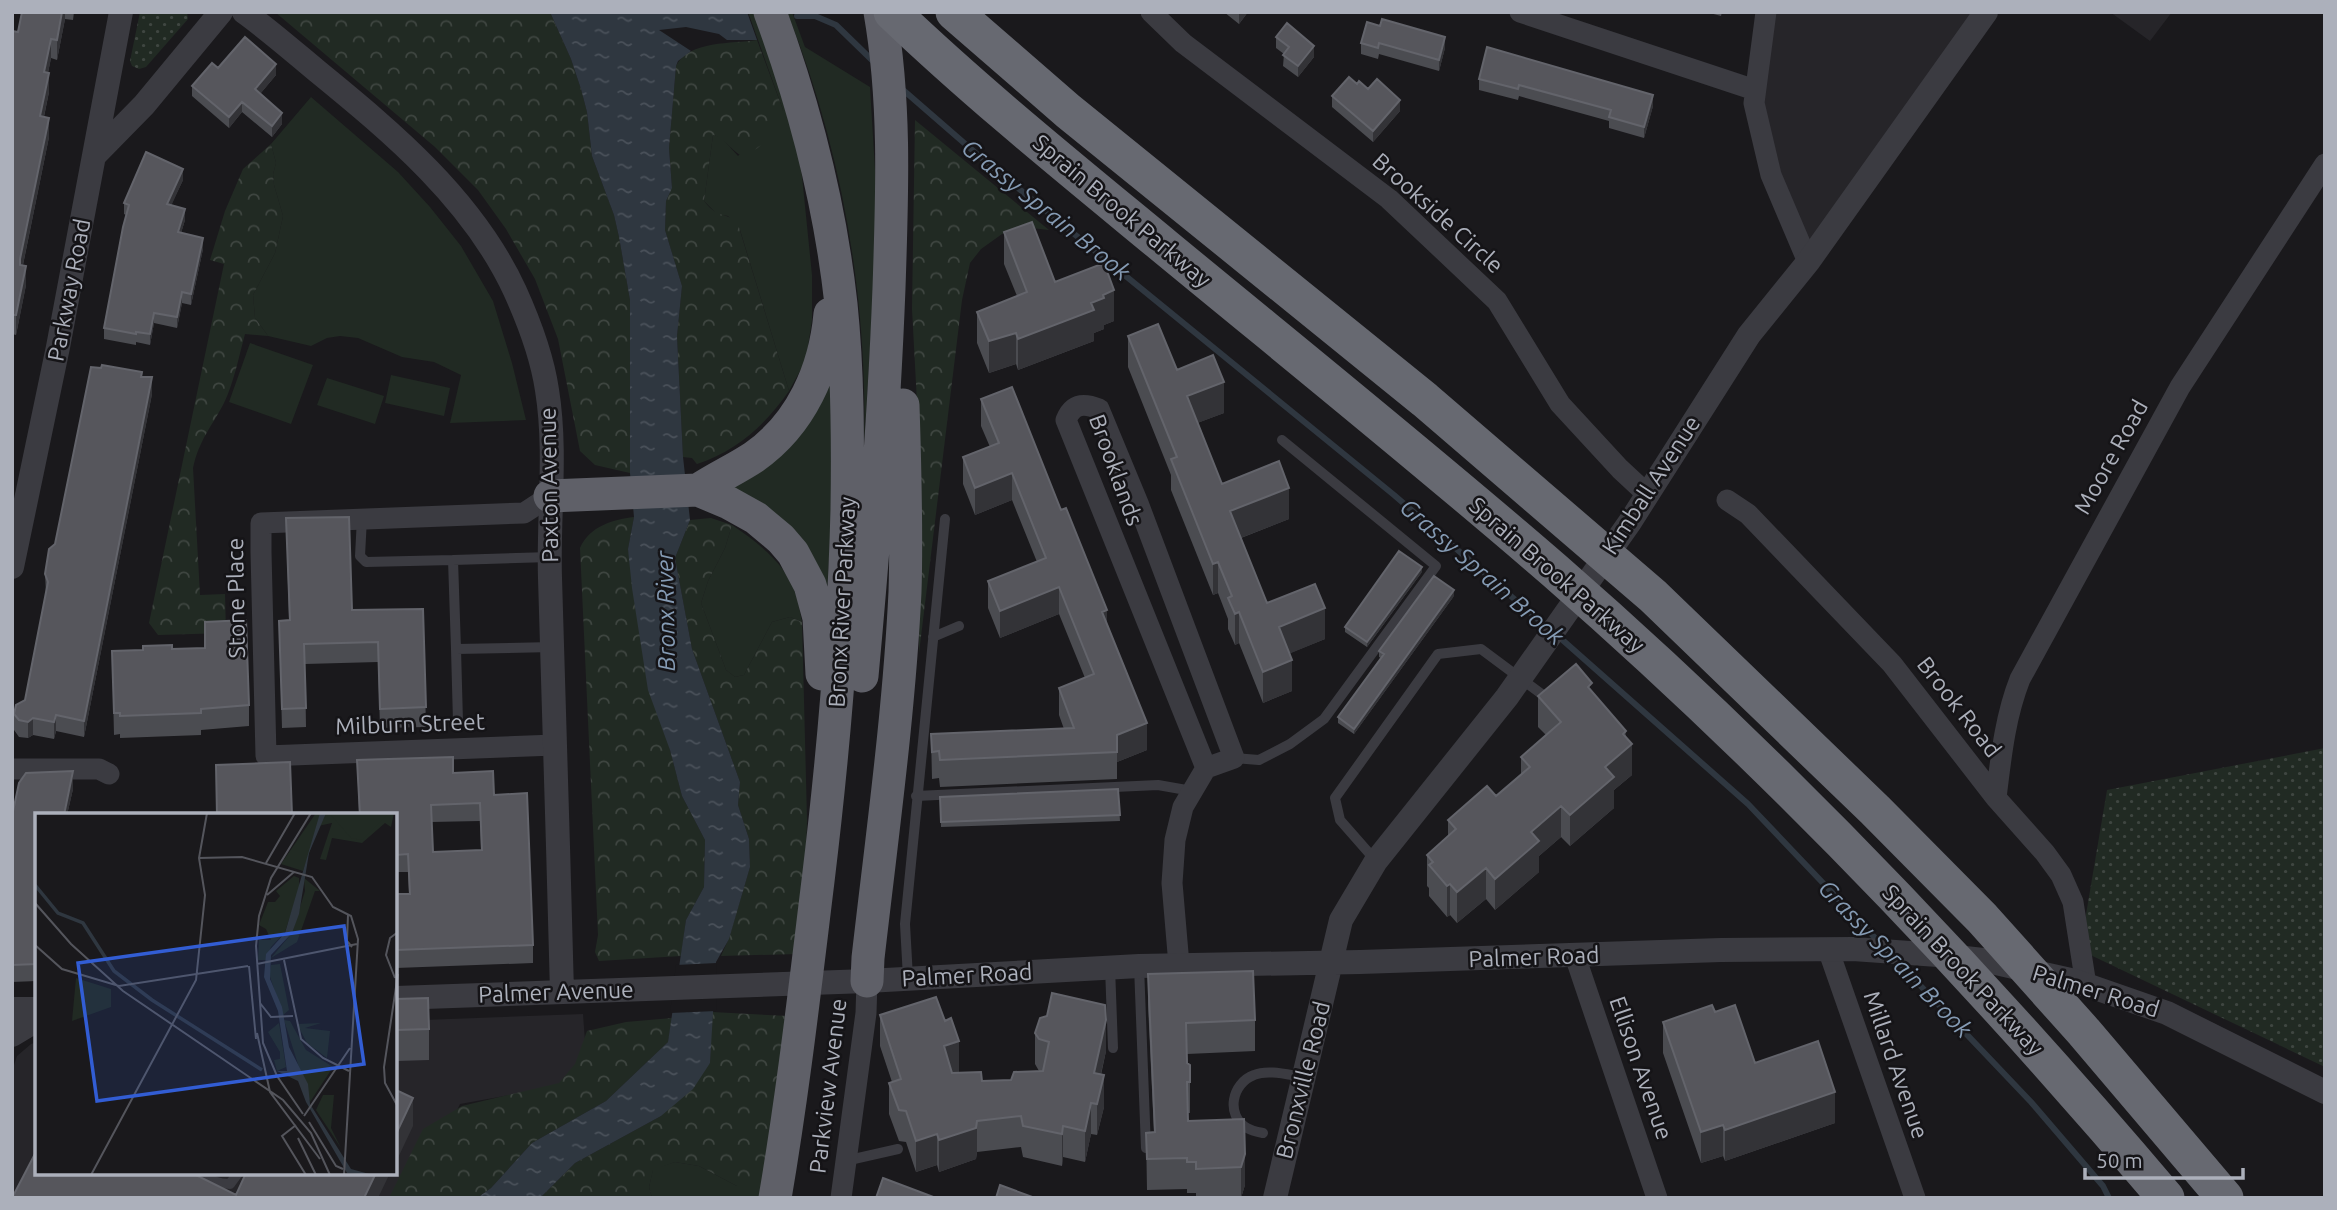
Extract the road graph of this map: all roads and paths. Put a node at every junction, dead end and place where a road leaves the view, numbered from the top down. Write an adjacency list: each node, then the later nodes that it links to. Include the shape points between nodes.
1 (121, 12): 13 (street, Parkway Road)
2 (221, 12): 13 (street)
3 (244, 12): 21 (street, Paxton Avenue, via 347,95 425,166 461,204 488,243 514,289 547,390)
4 (770, 12): 17 (highway, Bronx River Parkway, via 810,135)
5 (880, 12): 15 (highway, Bronx River Parkway, via 891,96)
6 (892, 12): 78 (highway, Sprain Brook Parkway, via 1031,136 1502,526 1683,687 1892,893)
7 (954, 12): 79 (highway, Sprain Brook Parkway, via 1068,111 1480,446 1681,622 1982,918)
8 (1151, 12): 20 (street, Brookside Circle, via 1183,43 1389,199 1497,301 1560,404)
9 (1520, 12): 12 (street)
10 (1766, 12): 12 (street)
11 (1986, 12): 16 (street, Kimball Avenue)
12 (1755, 90): 16 (street, via 1771,175)
13 (94, 156): 27 (street, Parkway Road)
14 (2325, 164): 45 (street, Moore Road, via 2180,387 2020,679 2002,743)
15 (891, 237): 54 (highway, via 902,393 905,590 868,958); 73 (highway, Bronx River Parkway, via 880,467 859,708)
16 (1808, 262): 20 (street, Kimball Avenue, via 1749,335)
17 (836, 263): 19 (highway, via 826,343 803,404 756,455); 43 (highway, Bronx River Parkway, via 848,448 843,629)
18 (1282, 440): 38 (lane, via 1436,566 1324,719 1259,760)
19 (698, 490): 21 (highway); 43 (highway, via 744,510 767,526 793,554 810,585 820,634)
20 (1648, 495): 46 (street, Kimball Avenue, via 1507,697)
21 (550, 496): 23 (street, Stone Place, via 524,513); 25 (street, Paxton Avenue)
22 (1727, 499): 45 (street, Brook Road, via 1748,514 1892,664)
23 (362, 518): 26 (lane, via 360,556 366,562); 37 (street, Stone Place, via 261,523)
24 (945, 519): 30 (lane)
25 (550, 557): 26 (lane); 32 (street, Paxton Avenue)
26 (453, 560): 33 (lane)
27 (12, 567)
28 (959, 626): 30 (lane)
29 (1185, 627): 31 (street); 31 (street, Brooklands, via 1099,410 1079,404 1066,420); 38 (street, Brooklands)
30 (933, 637): 44 (lane)
31 (1153, 639): 39 (street, Brooklands)
32 (553, 647): 33 (lane); 36 (street, Paxton Avenue)
33 (456, 649): 35 (lane)
34 (1554, 703): 46 (lane, via 1480,649 1438,654 1335,797 1340,820)
35 (458, 722)
36 (555, 746): 37 (street, Milburn Street); 57 (street, Paxton Avenue)
37 (266, 756)
38 (1234, 758): 39 (street)
39 (1206, 768): 42 (street)
40 (12, 769): 41 (street, via 99,769)
41 (109, 774)
42 (1192, 790): 44 (lane, via 1158,785); 50 (street, via 1175,840 1172,883)
43 (828, 795): 72 (highway, Bronx River Parkway)
44 (916, 796): 53 (lane, via 905,924)
45 (1996, 798): 55 (street, Brook Road, via 2061,875 2073,902)
46 (1376, 861): 49 (street, Kimball Avenue, via 1341,920)
47 (1828, 949): 48 (street, Palmer Road); 55 (street, Palmer Road, via 1983,960); 77 (street, Millard Avenue)
48 (1575, 956): 49 (street, Palmer Road); 76 (street, Ellison Avenue)
49 (1332, 963): 50 (street, Palmer Road); 64 (street, Bronxville Road)
50 (1179, 965): 51 (street, Palmer Road)
51 (1139, 966): 52 (street, Palmer Road); 67 (lane)
52 (1110, 967): 53 (street, Palmer Road); 63 (lane)
53 (908, 978): 54 (street, Palmer Road)
54 (853, 982): 56 (street, Palmer Road); 69 (street, Parkview Avenue, via 866,1013)
55 (2081, 983): 65 (street, Palmer Road, via 2167,1013)
56 (717, 986): 57 (street, Palmer Avenue)
57 (562, 992): 58 (street, Palmer Avenue)
58 (397, 998)
59 (12, 1009): 60 (street)
60 (35, 1009)
61 (35, 1021): 62 (street)
62 (12, 1035)
63 (1113, 1048)
64 (1304, 1077): 66 (lane, via 1255,1074 1242,1083 1234,1094 1234,1111 1244,1127); 75 (street, Bronxville Road)
65 (2325, 1092)
66 (1263, 1133)
67 (1146, 1148)
68 (898, 1149): 69 (lane)
69 (845, 1161): 74 (street, Parkview Avenue)
70 (206, 1175): 71 (lane, via 222,1184 230,1184)
71 (237, 1175)
72 (775, 1198)
73 (795, 1198)
74 (841, 1198)
75 (1275, 1198)
76 (1657, 1198)
77 (1915, 1198)
78 (2166, 1198)
79 (2225, 1198)

